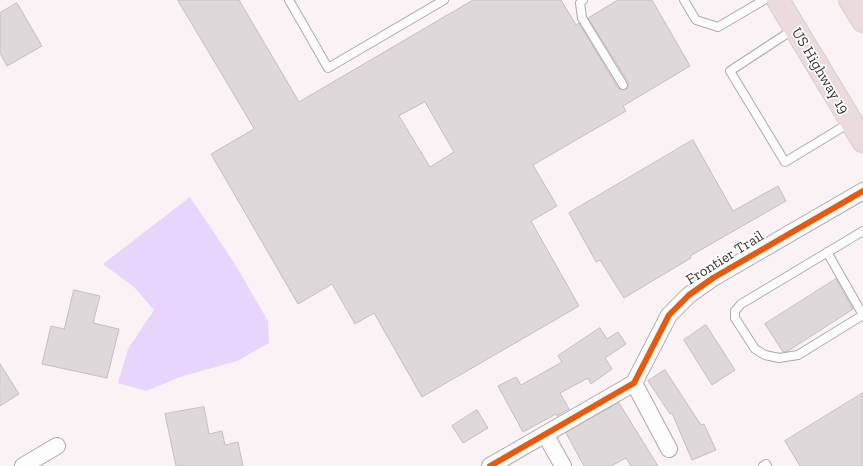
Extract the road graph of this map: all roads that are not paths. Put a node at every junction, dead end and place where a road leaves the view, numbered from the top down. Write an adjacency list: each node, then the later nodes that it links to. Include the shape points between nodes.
1 (289, 0): 2 (lane, via 328,68)
2 (444, 0)
3 (583, 0): 10 (lane, via 580,3 582,18)
4 (684, 0): 5 (lane, via 696,20 718,27)
5 (764, 0)
6 (778, 0): 9 (highway, US Highway 19)
7 (850, 0): 8 (highway)
8 (863, 21)
9 (795, 28): 11 (highway, US Highway 19); 11 (lane, via 730,71 785,162)
10 (623, 85)
11 (852, 122): 12 (highway, US Highway 19)
12 (863, 141)
13 (863, 191): 17 (street, Frontier Trail, via 688,295 669,315)
14 (863, 231): 15 (lane)
15 (827, 252): 16 (lane); 16 (lane, via 740,304 735,311 736,318 755,349 765,355 779,358 798,355)
16 (863, 315)
17 (634, 383): 18 (street); 20 (street)
18 (545, 434): 22 (street); 23 (street)
19 (57, 446): 21 (street)
20 (669, 450)
21 (23, 466)
22 (490, 466)
23 (564, 466)
24 (763, 466): 25 (lane)
25 (767, 466)

